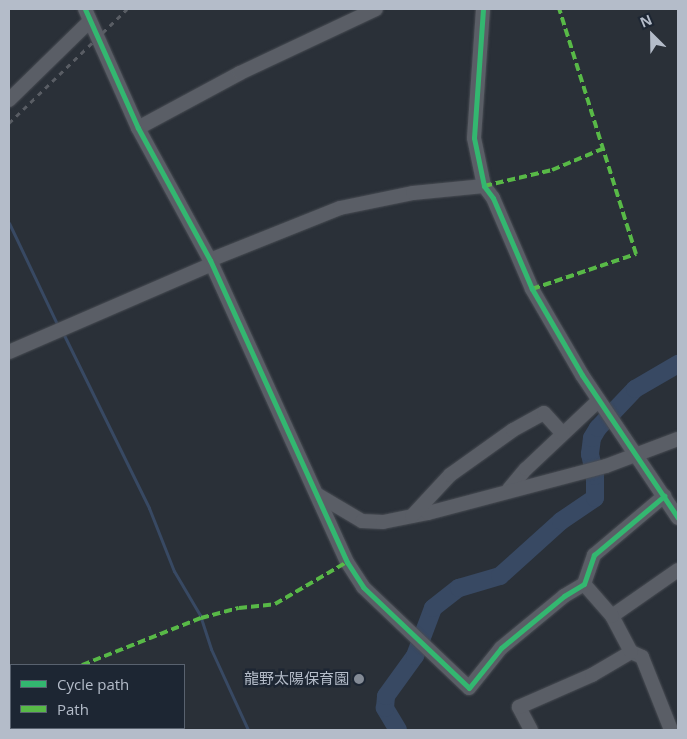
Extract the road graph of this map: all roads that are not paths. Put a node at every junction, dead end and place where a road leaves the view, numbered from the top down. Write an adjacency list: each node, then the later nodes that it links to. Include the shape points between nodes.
1 (376, 9): 5 (street, via 240,73)
2 (483, 9): 6 (street, via 474,138)
3 (88, 15): 4 (street); 5 (street)
4 (9, 100)
5 (138, 128): 7 (street)
6 (484, 186): 7 (street, via 413,193 340,208); 9 (street, via 493,198 542,308)
7 (211, 262): 8 (street); 14 (street)
8 (9, 352)
9 (599, 400): 10 (street); 12 (street)
10 (563, 434): 13 (street); 16 (street, via 544,414 536,418 478,453 450,475)
11 (678, 439): 12 (street)
12 (638, 456): 13 (street); 15 (street)
13 (509, 489): 16 (street)
14 (318, 495): 16 (street, via 362,521 383,522); 19 (street, via 347,562 363,587 468,688 501,648 564,596)
15 (664, 496): 17 (street); 19 (street, via 594,555)
16 (412, 516)
17 (678, 518)
18 (678, 570): 20 (street)
19 (584, 584): 20 (street)
20 (612, 616): 21 (street)
21 (631, 652): 22 (street, via 592,675 519,707); 23 (street, via 642,657)
22 (531, 730)
23 (671, 730)

